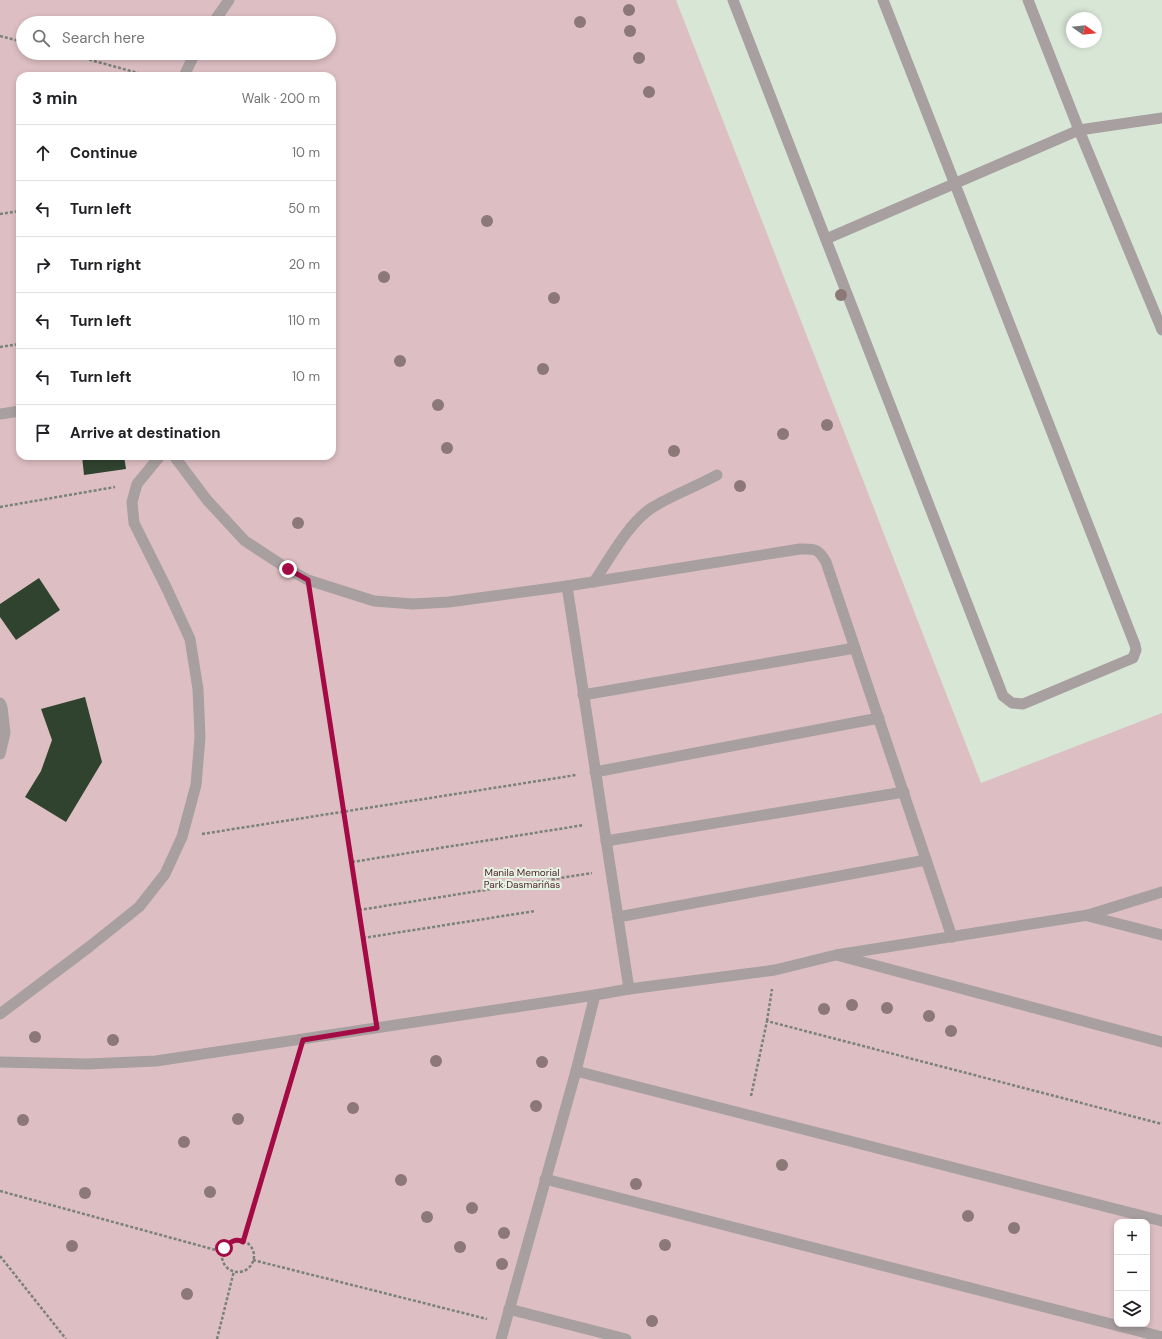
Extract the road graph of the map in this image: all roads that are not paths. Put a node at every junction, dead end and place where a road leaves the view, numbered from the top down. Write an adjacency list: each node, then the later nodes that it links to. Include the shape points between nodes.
1 (229, 0): 5 (street)
2 (733, 0): 11 (street)
3 (884, 0): 10 (street)
4 (1028, 0): 9 (street)
5 (218, 16)
6 (192, 60): 7 (street)
7 (186, 72)
8 (1162, 118): 9 (street)
9 (1079, 130): 10 (street); 12 (street)
10 (955, 183): 11 (street); 11 (street, via 1135,645 1133,658 1023,704 1012,703 1003,696)
11 (826, 239)
12 (1162, 330)
13 (16, 412): 14 (street)
14 (0, 414)
15 (157, 460): 37 (street, via 137,484 132,502 134,523 190,639 198,689 200,737 196,785 182,837 165,874 139,907)
16 (177, 460): 19 (street, via 207,500 245,541 308,580 374,601 413,604 449,602)
17 (718, 475): 18 (street, via 652,507 622,537)
18 (594, 582): 19 (street); 20 (street, via 800,549 815,549 826,562)
19 (566, 586): 21 (street)
20 (855, 648): 21 (street); 23 (street)
21 (584, 695): 25 (street)
22 (0, 703): 24 (street, via 5,733)
23 (879, 718): 25 (street); 26 (street)
24 (0, 754)
25 (595, 772): 27 (street)
26 (904, 792): 27 (street); 28 (street)
27 (606, 841): 31 (street)
28 (926, 860): 31 (street); 33 (street)
29 (1162, 892): 30 (street)
30 (1088, 915): 32 (street); 33 (street)
31 (618, 917): 35 (street)
32 (1162, 935)
33 (952, 937): 34 (street)
34 (836, 955): 35 (street, via 775,970); 38 (street)
35 (629, 989): 36 (street)
36 (595, 995): 39 (street, via 156,1061 87,1064); 40 (street)
37 (0, 1014)
38 (1162, 1042)
39 (0, 1062)
40 (576, 1071): 41 (street); 42 (street)
41 (545, 1180): 43 (street); 44 (street)
42 (1162, 1222)
43 (509, 1309): 45 (street); 46 (street)
44 (1162, 1337)
45 (501, 1339)
46 (626, 1339)

